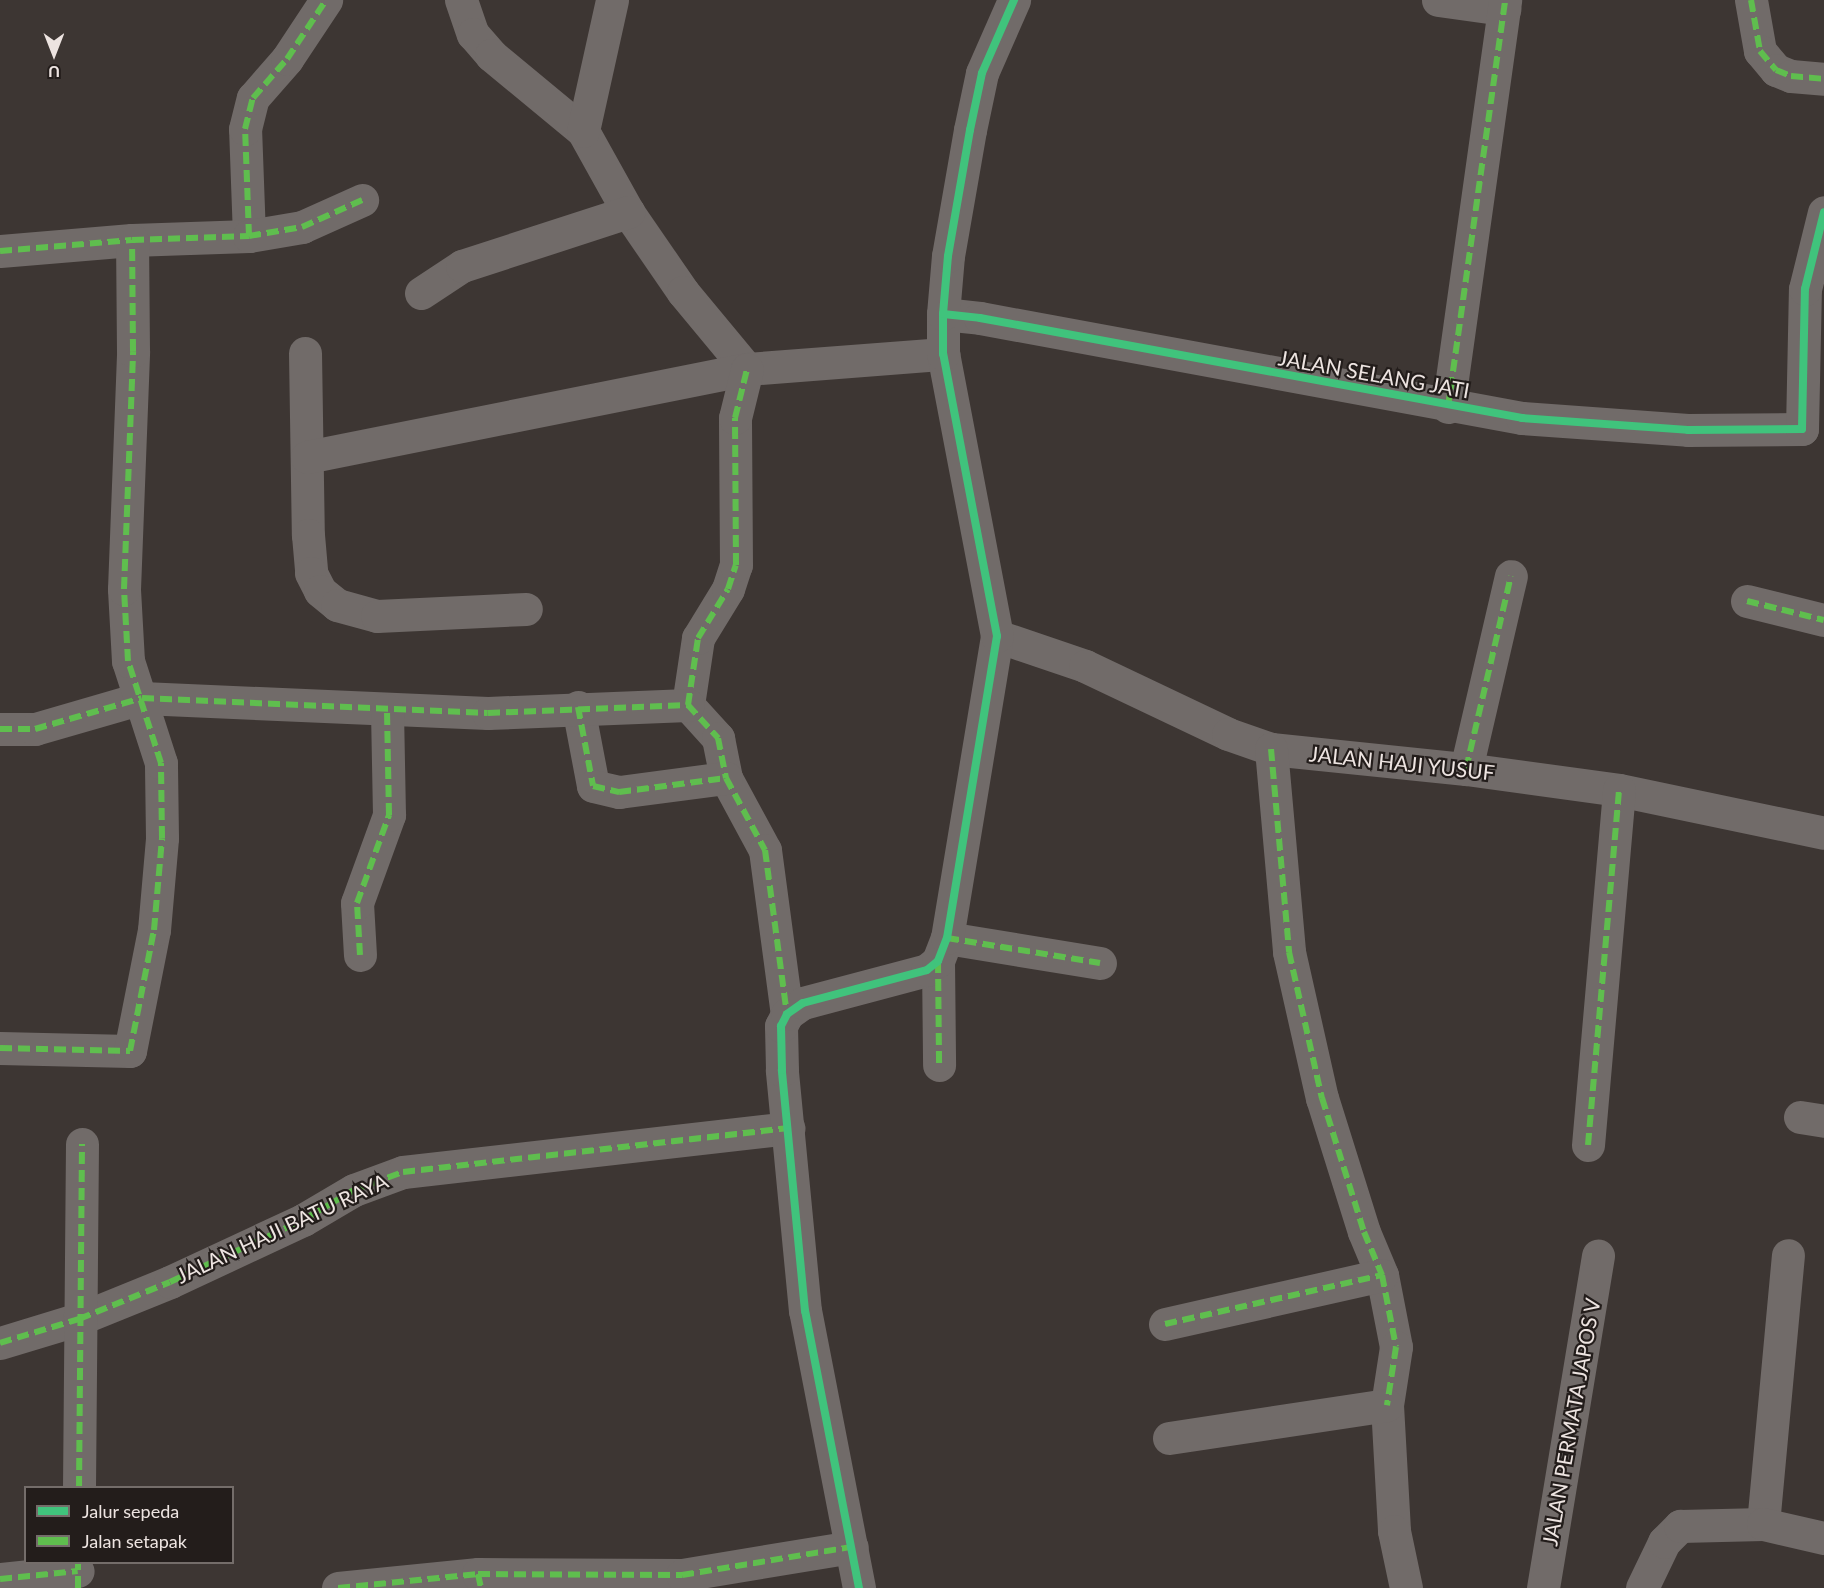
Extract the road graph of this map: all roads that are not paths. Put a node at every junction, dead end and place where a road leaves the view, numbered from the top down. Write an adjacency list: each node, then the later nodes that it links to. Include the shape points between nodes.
1 (326, 0): 13 (street, via 287,59 253,98 245,129)
2 (460, 0): 9 (street, via 473,34 491,55)
3 (612, 0): 9 (street)
4 (1014, 0): 17 (street, via 990,51 975,107 948,256)
5 (1438, 0): 7 (street)
6 (1751, 0): 8 (street, via 1760,51 1776,70 1791,76)
7 (1505, 5): 21 (street)
8 (1824, 79)
9 (583, 131): 11 (street)
10 (362, 200): 13 (street, via 341,213 302,227)
11 (628, 212): 16 (street, via 462,266); 20 (street, via 683,292)
12 (1824, 212): 21 (street, JALAN SELANG JATI, via 1805,289 1802,429 1688,430 1522,418)
13 (249, 236): 14 (street)
14 (132, 240): 15 (street); 28 (street, via 133,351 124,589 128,661)
15 (0, 251)
16 (421, 293)
17 (943, 314): 19 (street); 21 (street, JALAN SELANG JATI)
18 (304, 352): 22 (street)
19 (943, 354): 20 (street); 27 (street)
20 (747, 369): 22 (street); 29 (street, via 735,418 736,565 728,589 698,638)
21 (1448, 407)
22 (307, 457): 25 (street, via 311,573 320,591 337,605 377,616)
23 (1511, 576): 34 (street)
24 (1747, 601): 26 (street)
25 (526, 609)
26 (1824, 620)
27 (997, 636): 33 (street, JALAN HAJI YUSUF, via 1085,666 1228,734); 38 (street)
28 (142, 698): 31 (street); 32 (street, via 35,729); 42 (street, via 160,763 162,838 154,930 130,1051)
29 (688, 705): 30 (street); 35 (street, via 718,738)
30 (578, 707): 31 (street, via 536,712); 35 (street, via 593,786 619,792)
31 (387, 710): 39 (street, via 389,815 357,903)
32 (0, 729)
33 (1271, 749): 34 (street, JALAN HAJI YUSUF); 49 (street, via 1289,952 1322,1098 1364,1232)
34 (1466, 769): 36 (street, JALAN HAJI YUSUF)
35 (726, 778): 41 (street, via 765,850)
36 (1618, 790): 37 (street, JALAN HAJI YUSUF); 46 (street)
37 (1824, 833)
38 (942, 950): 40 (street); 41 (street, via 906,979 819,998); 43 (street)
39 (360, 955)
40 (1100, 963)
41 (787, 1014): 44 (street, via 780,1041)
42 (0, 1048)
43 (939, 1065)
44 (789, 1128): 50 (street, JALAN HAJI BATU RAYA, via 403,1172 354,1190 293,1224); 58 (street, via 805,1311)
45 (82, 1144): 50 (street)
46 (1588, 1145)
47 (1788, 1255): 56 (street)
48 (1598, 1256): 65 (street, JALAN PERMATA JAPOS V)
49 (1382, 1275): 51 (street); 53 (street, via 1396,1347)
50 (79, 1319): 52 (street, JALAN HAJI BATU RAYA); 55 (street)
51 (1165, 1324)
52 (0, 1343)
53 (1387, 1405): 54 (street); 64 (street, via 1394,1531)
54 (1169, 1438)
55 (79, 1486)
56 (1762, 1524): 57 (street); 66 (street, via 1680,1526 1664,1542)
57 (1824, 1538)
58 (852, 1546): 61 (street, via 682,1575); 63 (street)
59 (78, 1574): 60 (street)
60 (0, 1579)
61 (480, 1581): 62 (street)
62 (338, 1588)
63 (859, 1588)
64 (1406, 1588)
65 (1543, 1588)
66 (1642, 1588)

